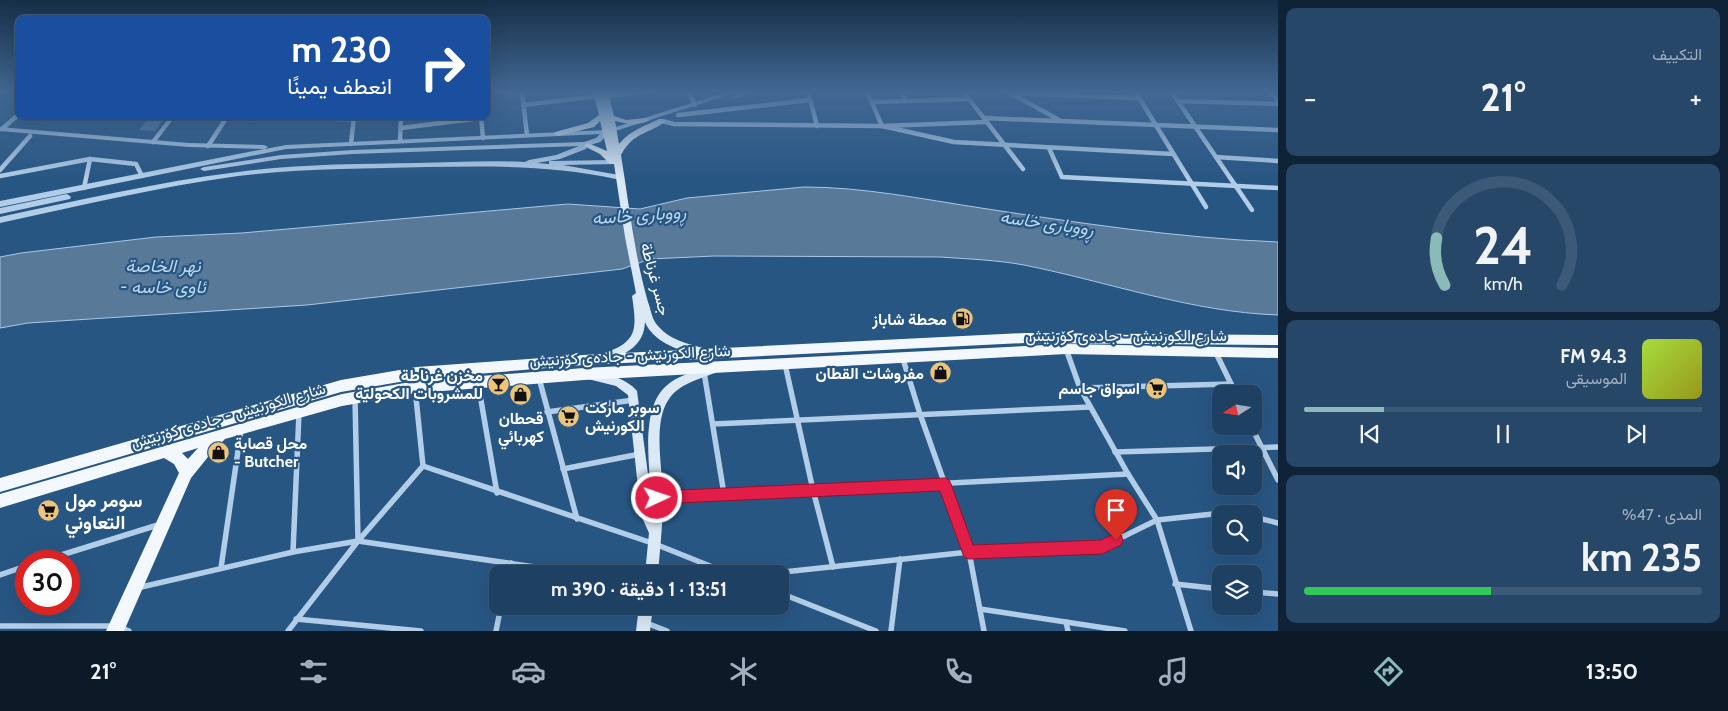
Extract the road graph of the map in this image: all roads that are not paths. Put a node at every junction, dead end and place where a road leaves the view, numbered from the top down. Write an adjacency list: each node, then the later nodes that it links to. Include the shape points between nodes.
1 (12, 120): 28 (street)
2 (170, 120): 37 (street)
3 (225, 120): 39 (street)
4 (354, 120): 38 (street)
5 (401, 120): 27 (street)
6 (456, 120): 27 (street)
7 (481, 120): 34 (street)
8 (525, 120): 32 (street)
9 (599, 120): 30 (main road)
10 (608, 120): 31 (main road)
11 (621, 120): 12 (main road)
12 (642, 120)
13 (645, 120): 31 (street)
14 (816, 120): 24 (street)
15 (880, 120): 25 (street)
16 (977, 120): 25 (street)
17 (985, 120): 41 (street)
18 (1019, 120): 22 (street)
19 (1152, 120): 23 (street)
20 (1191, 120): 26 (street)
21 (662, 121): 24 (street, via 674,124); 31 (street); 47 (main road, via 626,140)
22 (1061, 121): 23 (street)
23 (1154, 124): 26 (street); 45 (street)
24 (817, 126): 25 (street)
25 (882, 126): 41 (street, via 948,141)
26 (1195, 127): 29 (street); 46 (street)
27 (401, 128): 36 (street)
28 (1, 130): 33 (street); 37 (street)
29 (1278, 130)
30 (561, 134): 31 (street); 32 (street); 40 (street)
31 (611, 134): 40 (street); 47 (main road)
32 (527, 135): 34 (street)
33 (30, 136): 50 (street, via 207,152 209,157); 53 (street)
34 (483, 138): 35 (street)
35 (461, 139): 36 (street); 43 (street)
36 (400, 141): 38 (street)
37 (153, 142): 39 (street)
38 (351, 144): 42 (street)
39 (208, 146): 42 (street)
40 (586, 146): 43 (street); 47 (main road); 51 (street, via 549,159)
41 (1005, 146): 44 (street); 52 (street)
42 (286, 147): 50 (street)
43 (473, 148): 54 (street, via 281,157)
44 (1049, 148): 45 (street); 58 (street, via 1062,177)
45 (1173, 154): 58 (street)
46 (1216, 157): 49 (street); 59 (street)
47 (615, 158): 51 (street); 57 (main road); 62 (main road)
48 (90, 159): 55 (street); 56 (street, via 136,164); 60 (street)
49 (1278, 161)
50 (200, 163): 54 (street)
51 (504, 163): 57 (street); 68 (street, via 347,166 258,172)
52 (1023, 169)
53 (0, 170)
54 (160, 174): 56 (street); 63 (street)
55 (0, 176)
56 (142, 176): 60 (street)
57 (616, 177): 62 (main road)
58 (1191, 184): 59 (street); 65 (street)
59 (1235, 185): 61 (street); 66 (street)
60 (84, 188): 64 (street)
61 (1278, 188)
62 (622, 201): 70 (main road, جسر غرناطة)
63 (46, 202): 67 (street); 68 (street)
64 (0, 204)
65 (1206, 207)
66 (1252, 210)
67 (0, 211)
68 (44, 211): 69 (street)
69 (0, 220)
70 (635, 276): 76 (main road, جسر غرناطة, via 654,329 674,343); 80 (main road, جسر غرناطة, via 640,324 636,340 624,351)
71 (991, 339): 72 (main road, شارع الكورنيش - جادەی کۆرنیش); 74 (main road, شارع الكورنيش - جادەی کۆرنیش, via 1045,338); 77 (main road)
72 (960, 341): 76 (main road, شارع الكورنيش - جادەی کۆرنیش); 78 (main road)
73 (1066, 349): 75 (main road, شارع الكورنيش - جادەی کۆرنیش); 77 (main road, شارع الكورنيش - جادەی کۆرنیش); 88 (street)
74 (1278, 351): 75 (main road, شارع الكورنيش - جادەی کۆرنیش)
75 (1216, 353): 86 (street)
76 (715, 354): 80 (main road, شارع الكورنيش - جادەی کۆرنیش)
77 (997, 354): 78 (main road, شارع الكورنيش - جادەی کۆرنیش)
78 (967, 355): 79 (main road, شارع الكورنيش - جادەی کۆرنیش)
79 (903, 359): 81 (main road, شارع الكورنيش - جادەی کۆرنیش); 94 (street)
80 (590, 360): 112 (main road, شارع الكورنيش - جادەی کۆرنیش, via 417,373 341,386)
81 (785, 364): 82 (main road, شارع الكورنيش - جادەی کۆرنیش); 95 (street)
82 (704, 370): 83 (main road, شارع الكورنيش - جادەی کۆرنیش); 96 (street); 116 (main road, via 672,388 661,403 656,420)
83 (584, 374): 84 (main road, شارع الكورنيش - جادەی کۆرنیش); 90 (main road, via 623,384)
84 (539, 378): 85 (main road, شارع الكورنيش - جادەی کۆرنیش); 93 (street)
85 (478, 382): 87 (main road, شارع الكورنيش - جادەی کۆرنیش); 114 (street)
86 (1231, 384): 88 (street)
87 (415, 387): 89 (main road, شارع الكورنيش - جادەی کۆرنیش); 106 (street)
88 (1080, 388): 91 (street)
89 (355, 398): 92 (main road, شارع الكورنيش - جادەی کۆرنیش); 125 (street)
90 (634, 400): 93 (street); 105 (main road)
91 (1090, 407): 94 (street); 104 (street)
92 (299, 412): 97 (main road, شارع الكورنيش - جادەی کۆرنیش); 127 (street)
93 (547, 412): 107 (street)
94 (920, 414): 95 (street); 111 (street)
95 (798, 420): 96 (street); 113 (street)
96 (713, 424): 115 (street)
97 (241, 428): 98 (main road, شارع الكورنيش - جادەی کۆرنیش); 135 (street)
98 (225, 433): 103 (main road, شارع الكورنيش - جادەی کۆرنیش); 108 (main road, via 207,447)
99 (1278, 446): 100 (street)
100 (1262, 447)
101 (1212, 449): 104 (street)
102 (1262, 449): 110 (street)
103 (165, 452): 108 (main road, via 179,459); 117 (main road, شارع الكورنيش - جادەی کۆرنیش)
104 (1115, 452): 109 (street)
105 (640, 454): 107 (street); 124 (main road, via 647,515)
106 (423, 466): 114 (street); 125 (street)
107 (563, 469): 119 (street)
108 (186, 473): 122 (main road)
109 (1128, 474): 111 (street); 121 (street)
110 (1278, 480)
111 (945, 484): 113 (street); 128 (street)
112 (0, 485)
113 (813, 490): 115 (street); 134 (street)
114 (497, 493): 119 (street)
115 (724, 494): 116 (street)
116 (657, 498): 124 (main road)
117 (0, 501)
118 (1212, 514): 121 (street)
119 (577, 519): 124 (street)
120 (1262, 519): 123 (street)
121 (1157, 520): 128 (street, via 1102,547); 139 (street)
122 (164, 523): 126 (street); 141 (main road)
123 (1278, 523)
124 (655, 539): 132 (main road); 133 (street)
125 (358, 542): 127 (street); 130 (street); 147 (street)
126 (77, 550)
127 (293, 552): 135 (street)
128 (969, 552): 129 (street); 145 (street)
129 (900, 559): 134 (street); 157 (street)
130 (511, 564): 131 (street)
131 (518, 565)
132 (651, 565)
133 (711, 565)
134 (833, 566): 137 (street)
135 (221, 568): 141 (street)
136 (15, 569): 138 (street)
137 (789, 571)
138 (0, 574)
139 (1175, 584): 140 (street); 161 (street)
140 (1212, 588)
141 (134, 589): 151 (main road)
142 (1262, 593): 143 (street)
143 (1278, 594)
144 (789, 597): 156 (street)
145 (980, 609): 148 (street); 158 (street)
146 (499, 615): 154 (street)
147 (296, 619): 152 (street); 153 (street)
148 (1066, 622): 159 (street); 160 (street)
149 (0, 626): 151 (street)
150 (643, 627): 155 (street)
151 (120, 629)
152 (288, 631)
153 (421, 631)
154 (496, 631)
155 (667, 631)
156 (876, 631)
157 (891, 631)
158 (984, 631)
159 (1068, 631)
160 (1125, 631)
161 (1191, 631)

